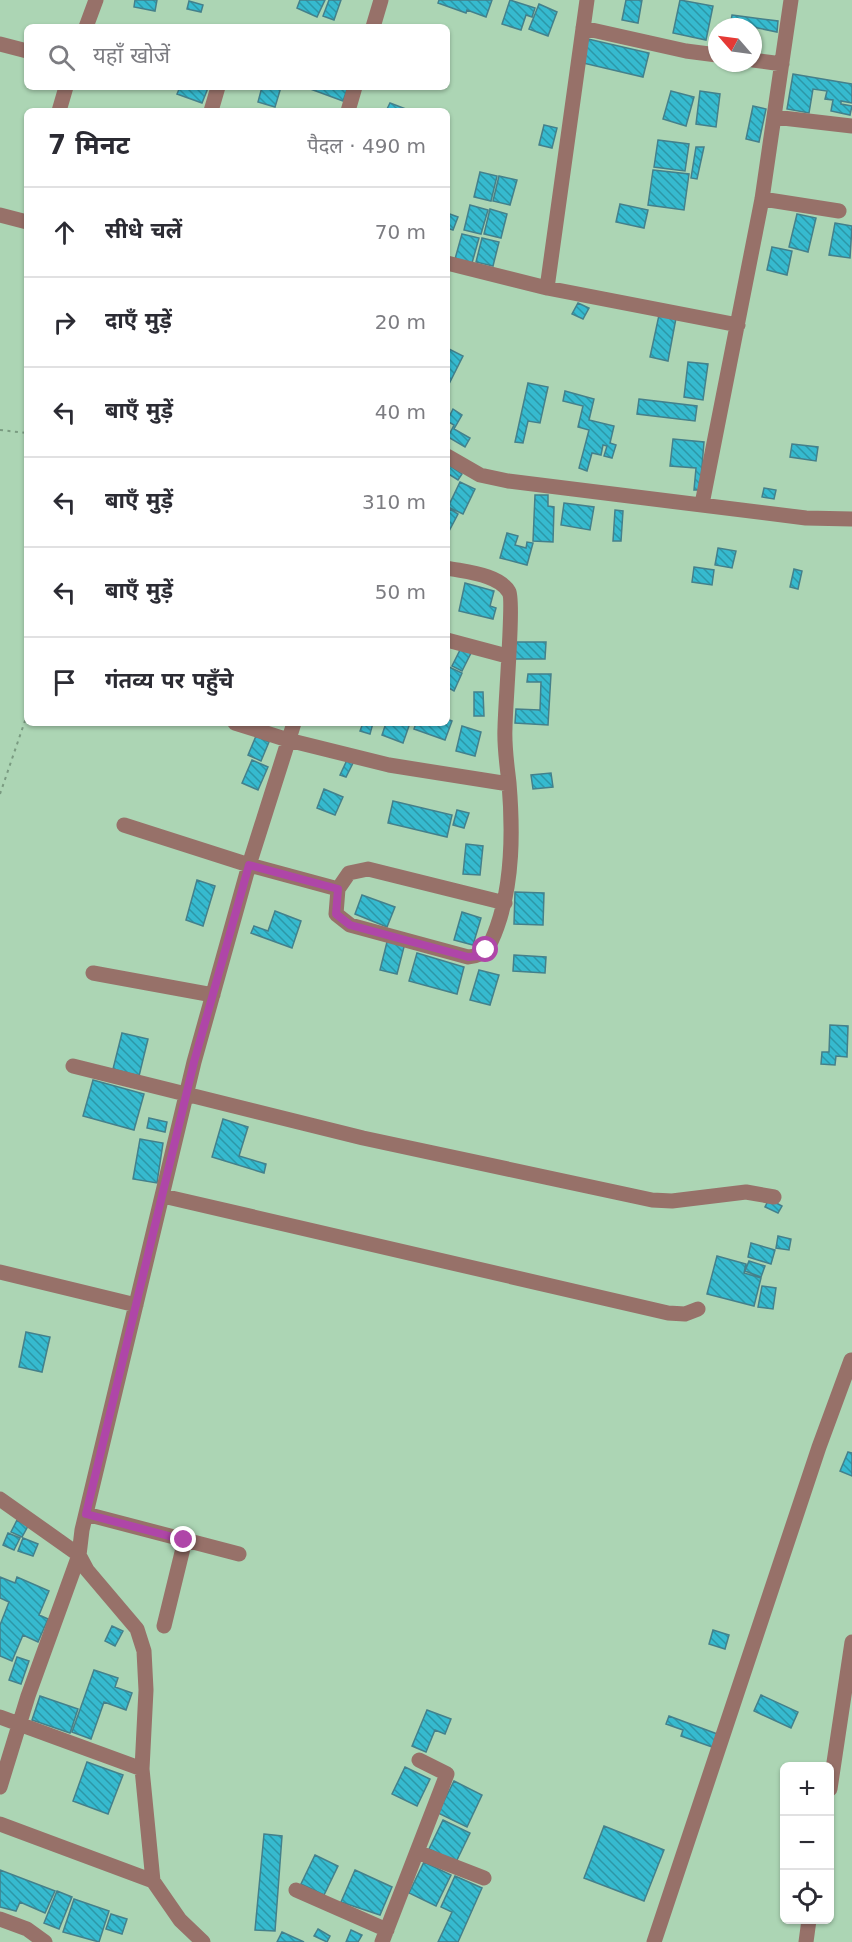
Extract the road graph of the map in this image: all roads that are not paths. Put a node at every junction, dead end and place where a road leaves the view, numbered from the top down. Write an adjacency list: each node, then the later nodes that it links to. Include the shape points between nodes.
1 (96, 0): 5 (street)
2 (381, 0): 6 (street)
3 (587, 0): 7 (street)
4 (791, 0): 12 (street)
5 (87, 24)
6 (374, 24)
7 (583, 28): 10 (street); 26 (street)
8 (0, 44): 9 (street)
9 (24, 50)
10 (708, 54)
11 (762, 61): 12 (street)
12 (782, 63): 19 (street)
13 (65, 90): 16 (street)
14 (217, 90): 17 (street)
15 (354, 90): 18 (street)
16 (60, 108)
17 (212, 108)
18 (349, 108)
19 (774, 117): 20 (street); 21 (street)
20 (852, 126)
21 (762, 199): 22 (street); 27 (street)
22 (839, 211)
23 (0, 215): 24 (street)
24 (24, 221)
25 (450, 264): 26 (street)
26 (547, 288): 27 (street)
27 (738, 325): 29 (street)
28 (450, 458): 29 (street, via 480,475 508,481)
29 (702, 504): 30 (street, via 806,518)
30 (852, 519)
31 (450, 569): 33 (street, via 492,579 510,593)
32 (450, 641): 33 (street)
33 (507, 656): 37 (street, via 504,732)
34 (244, 726): 36 (street)
35 (293, 726): 36 (street)
36 (288, 740): 37 (street, via 389,765); 39 (street)
37 (509, 784): 41 (street)
38 (124, 825): 39 (street)
39 (249, 865): 40 (street); 43 (street)
40 (338, 889): 41 (street, via 349,873 368,869); 41 (street, via 336,914 350,925 468,957 479,956 492,942)
41 (506, 903)
42 (93, 973): 43 (street)
43 (213, 995): 45 (street)
44 (73, 1066): 45 (street)
45 (188, 1093): 46 (street); 47 (street, via 363,1138 652,1200 746,1192)
46 (163, 1196): 49 (street); 50 (street, via 668,1313 685,1314)
47 (774, 1197)
48 (0, 1272): 49 (street)
49 (136, 1305): 53 (street)
50 (698, 1309)
51 (851, 1360): 75 (street)
52 (0, 1499): 56 (street)
53 (86, 1514): 54 (street); 56 (street)
54 (184, 1540): 55 (street); 57 (street)
55 (239, 1554)
56 (79, 1555): 60 (street); 63 (street, via 137,1629 144,1651)
57 (164, 1626)
58 (852, 1642): 62 (street)
59 (0, 1717): 60 (street)
60 (20, 1725): 63 (street); 64 (street)
61 (419, 1760): 66 (street, via 447,1774)
62 (834, 1762)
63 (142, 1769): 68 (street)
64 (0, 1787)
65 (0, 1824): 68 (street)
66 (417, 1852): 67 (street); 72 (street)
67 (484, 1878)
68 (153, 1881): 74 (street, via 180,1920)
69 (296, 1890): 72 (street)
70 (0, 1919): 73 (street, via 27,1929)
71 (809, 1924): 76 (street)
72 (385, 1936)
73 (45, 1942)
74 (203, 1942)
75 (654, 1942)
76 (806, 1942)

